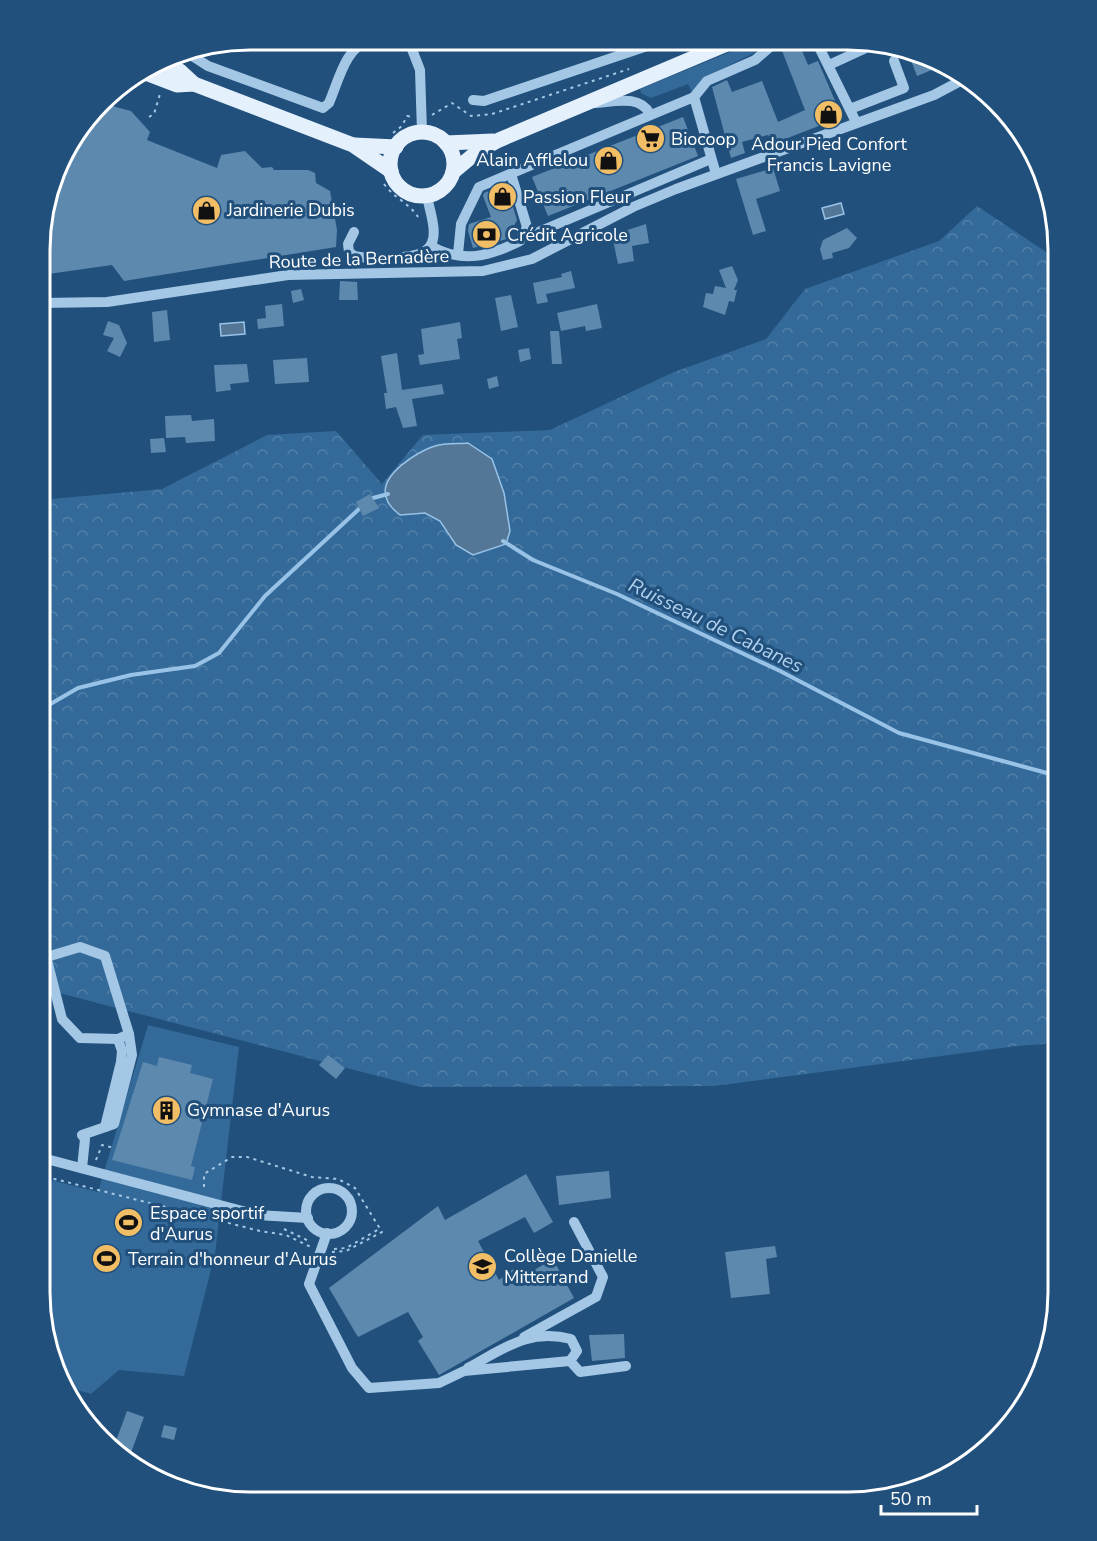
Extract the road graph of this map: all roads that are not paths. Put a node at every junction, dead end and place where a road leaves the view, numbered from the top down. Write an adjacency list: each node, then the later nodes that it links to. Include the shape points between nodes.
1 (351, 50): 8 (street, via 329,103 323,108 208,66)
2 (412, 50): 23 (street, via 420,70)
3 (636, 50): 17 (street, via 484,101)
4 (713, 50): 18 (main road)
5 (766, 50): 16 (street, via 755,60 707,81)
6 (821, 50): 10 (street)
7 (861, 50): 10 (street)
8 (194, 57)
9 (894, 61): 15 (street)
10 (829, 65): 20 (street)
11 (169, 67): 14 (main road)
12 (151, 75): 14 (main road, via 177,85)
13 (958, 82): 19 (street, Route de la Bernadère)
14 (194, 84): 26 (main road)
15 (904, 88): 19 (street); 20 (street)
16 (694, 97): 21 (street); 28 (street)
17 (472, 100)
18 (591, 103): 21 (street, via 634,101); 24 (main road)
19 (909, 103): 22 (street, Route de la Bernadère)
20 (850, 109): 22 (street)
21 (650, 114): 30 (street)
22 (856, 122): 31 (street, Route de la Bernadère)
23 (421, 125): 25 (main road); 27 (main road)
24 (499, 140): 25 (main road); 29 (main road)
25 (446, 143): 29 (main road, via 452,152)
26 (353, 145): 27 (main road); 32 (main road)
27 (396, 147): 32 (main road)
28 (711, 159): 31 (street); 35 (street)
29 (453, 172): 33 (main road, via 444,188)
30 (511, 174): 35 (street, via 527,227); 37 (street, via 479,187 461,224)
31 (716, 174): 38 (street, Route de la Bernadère, via 633,207 532,259 483,271 288,275 108,302)
32 (387, 177): 33 (main road, via 408,193)
33 (427, 196): 36 (street, via 433,230)
34 (354, 232): 36 (street, via 348,244 354,256 406,257 422,254)
35 (525, 235): 37 (street, via 505,249 476,258)
36 (431, 246): 37 (street, via 442,253)
37 (458, 254)
38 (50, 303)
39 (50, 956): 41 (street, via 80,946 105,956)
40 (50, 980): 42 (street, via 62,1018 80,1038)
41 (129, 1034): 42 (street); 43 (street, via 132,1055 114,1124)
42 (118, 1039): 43 (street, via 121,1062)
43 (105, 1127): 45 (street, via 82,1135)
44 (50, 1160): 45 (street)
45 (82, 1168): 46 (street, via 257,1215)
46 (308, 1218): 48 (street, via 319,1231); 48 (street, via 308,1202 318,1190 342,1191 351,1204 351,1219 341,1230)
47 (574, 1222): 49 (street, via 603,1277 596,1297)
48 (327, 1233): 52 (street, via 309,1284 352,1368 369,1388 439,1383)
49 (524, 1338): 50 (street, via 556,1334 571,1339 577,1351); 52 (street)
50 (570, 1361): 51 (street, via 580,1372); 52 (street)
51 (626, 1366)
52 (464, 1371)

